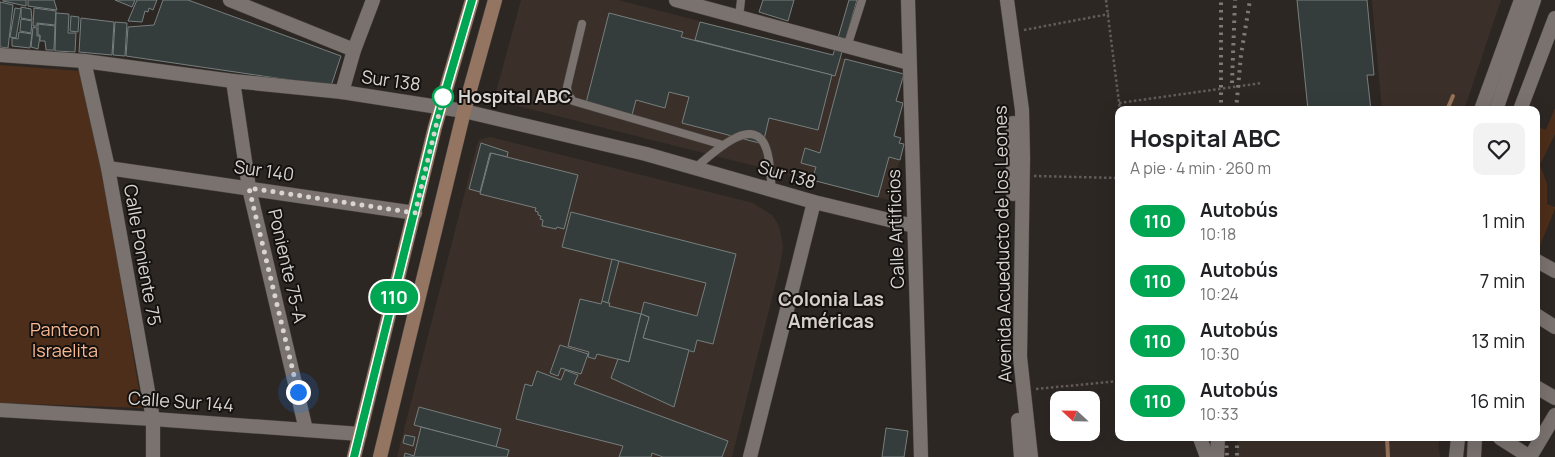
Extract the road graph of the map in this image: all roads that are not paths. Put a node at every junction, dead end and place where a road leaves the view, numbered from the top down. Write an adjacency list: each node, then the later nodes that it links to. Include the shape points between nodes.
1 (230, 0): 17 (street)
2 (373, 0): 17 (street)
3 (472, 0): 26 (main road)
4 (495, 0): 27 (main road)
5 (676, 0): 13 (street)
6 (741, 0): 13 (lane)
7 (862, 0): 16 (lane)
8 (908, 0): 20 (street, Calle Artificios)
9 (997, 0): 59 (street, Avenida Acueducto de los Leones, via 1013,110 1011,346)
10 (1007, 0): 60 (street, Avenida Acueducto de los Leones, via 1022,110 1020,357)
11 (1521, 0): 23 (street)
12 (1534, 0): 24 (street)
13 (739, 17): 16 (street)
14 (1555, 18): 25 (street)
15 (582, 24): 28 (lane, via 568,87 573,101)
16 (847, 47): 20 (street)
17 (354, 50): 22 (street)
18 (0, 55): 19 (street, Sur 138)
19 (84, 61): 21 (street, Sur 138); 29 (street, Calle Poniente 75)
20 (910, 63): 35 (street, Calle Artificios)
21 (233, 81): 22 (street, Sur 138); 31 (street, Poniente 75-A)
22 (342, 92): 26 (street, Sur 138)
23 (1482, 106)
24 (1497, 106)
25 (1522, 106)
26 (440, 107): 27 (street, Sur 138); 34 (main road)
27 (464, 111): 30 (street, Sur 138); 56 (main road)
28 (723, 145): 30 (lane); 32 (lane, via 745,134 758,137 767,150)
29 (108, 168): 31 (street, Sur 140); 44 (street, Calle Poniente 75)
30 (695, 168): 32 (street, Sur 138)
31 (249, 188): 34 (street, Sur 140); 45 (street, Poniente 75-A)
32 (772, 190): 33 (street, Sur 138)
33 (814, 202): 35 (street, Sur 138); 57 (street)
34 (415, 213): 46 (main road)
35 (914, 226): 58 (street, Calle Artificios)
36 (1540, 263): 37 (street)
37 (1555, 271)
38 (1540, 318): 39 (street)
39 (1555, 327)
40 (1540, 389): 41 (street)
41 (1555, 398)
42 (0, 410): 44 (street, Calle Sur 144)
43 (1555, 415): 47 (street)
44 (153, 419): 45 (street, Calle Sur 144); 54 (street, Calle Poniente 75)
45 (306, 430): 46 (street, Calle Sur 144)
46 (360, 434): 55 (main road)
47 (1540, 440)
48 (1201, 441): 61 (street)
49 (1218, 441): 62 (street)
50 (1458, 441): 63 (street)
51 (1475, 441): 64 (street)
52 (1505, 441): 65 (street)
53 (1540, 441): 65 (street)
54 (154, 457)
55 (354, 457)
56 (380, 457)
57 (750, 457)
58 (921, 457)
59 (1021, 457)
60 (1032, 457)
61 (1207, 457)
62 (1217, 457)
63 (1456, 457)
64 (1474, 457)
65 (1530, 457)

